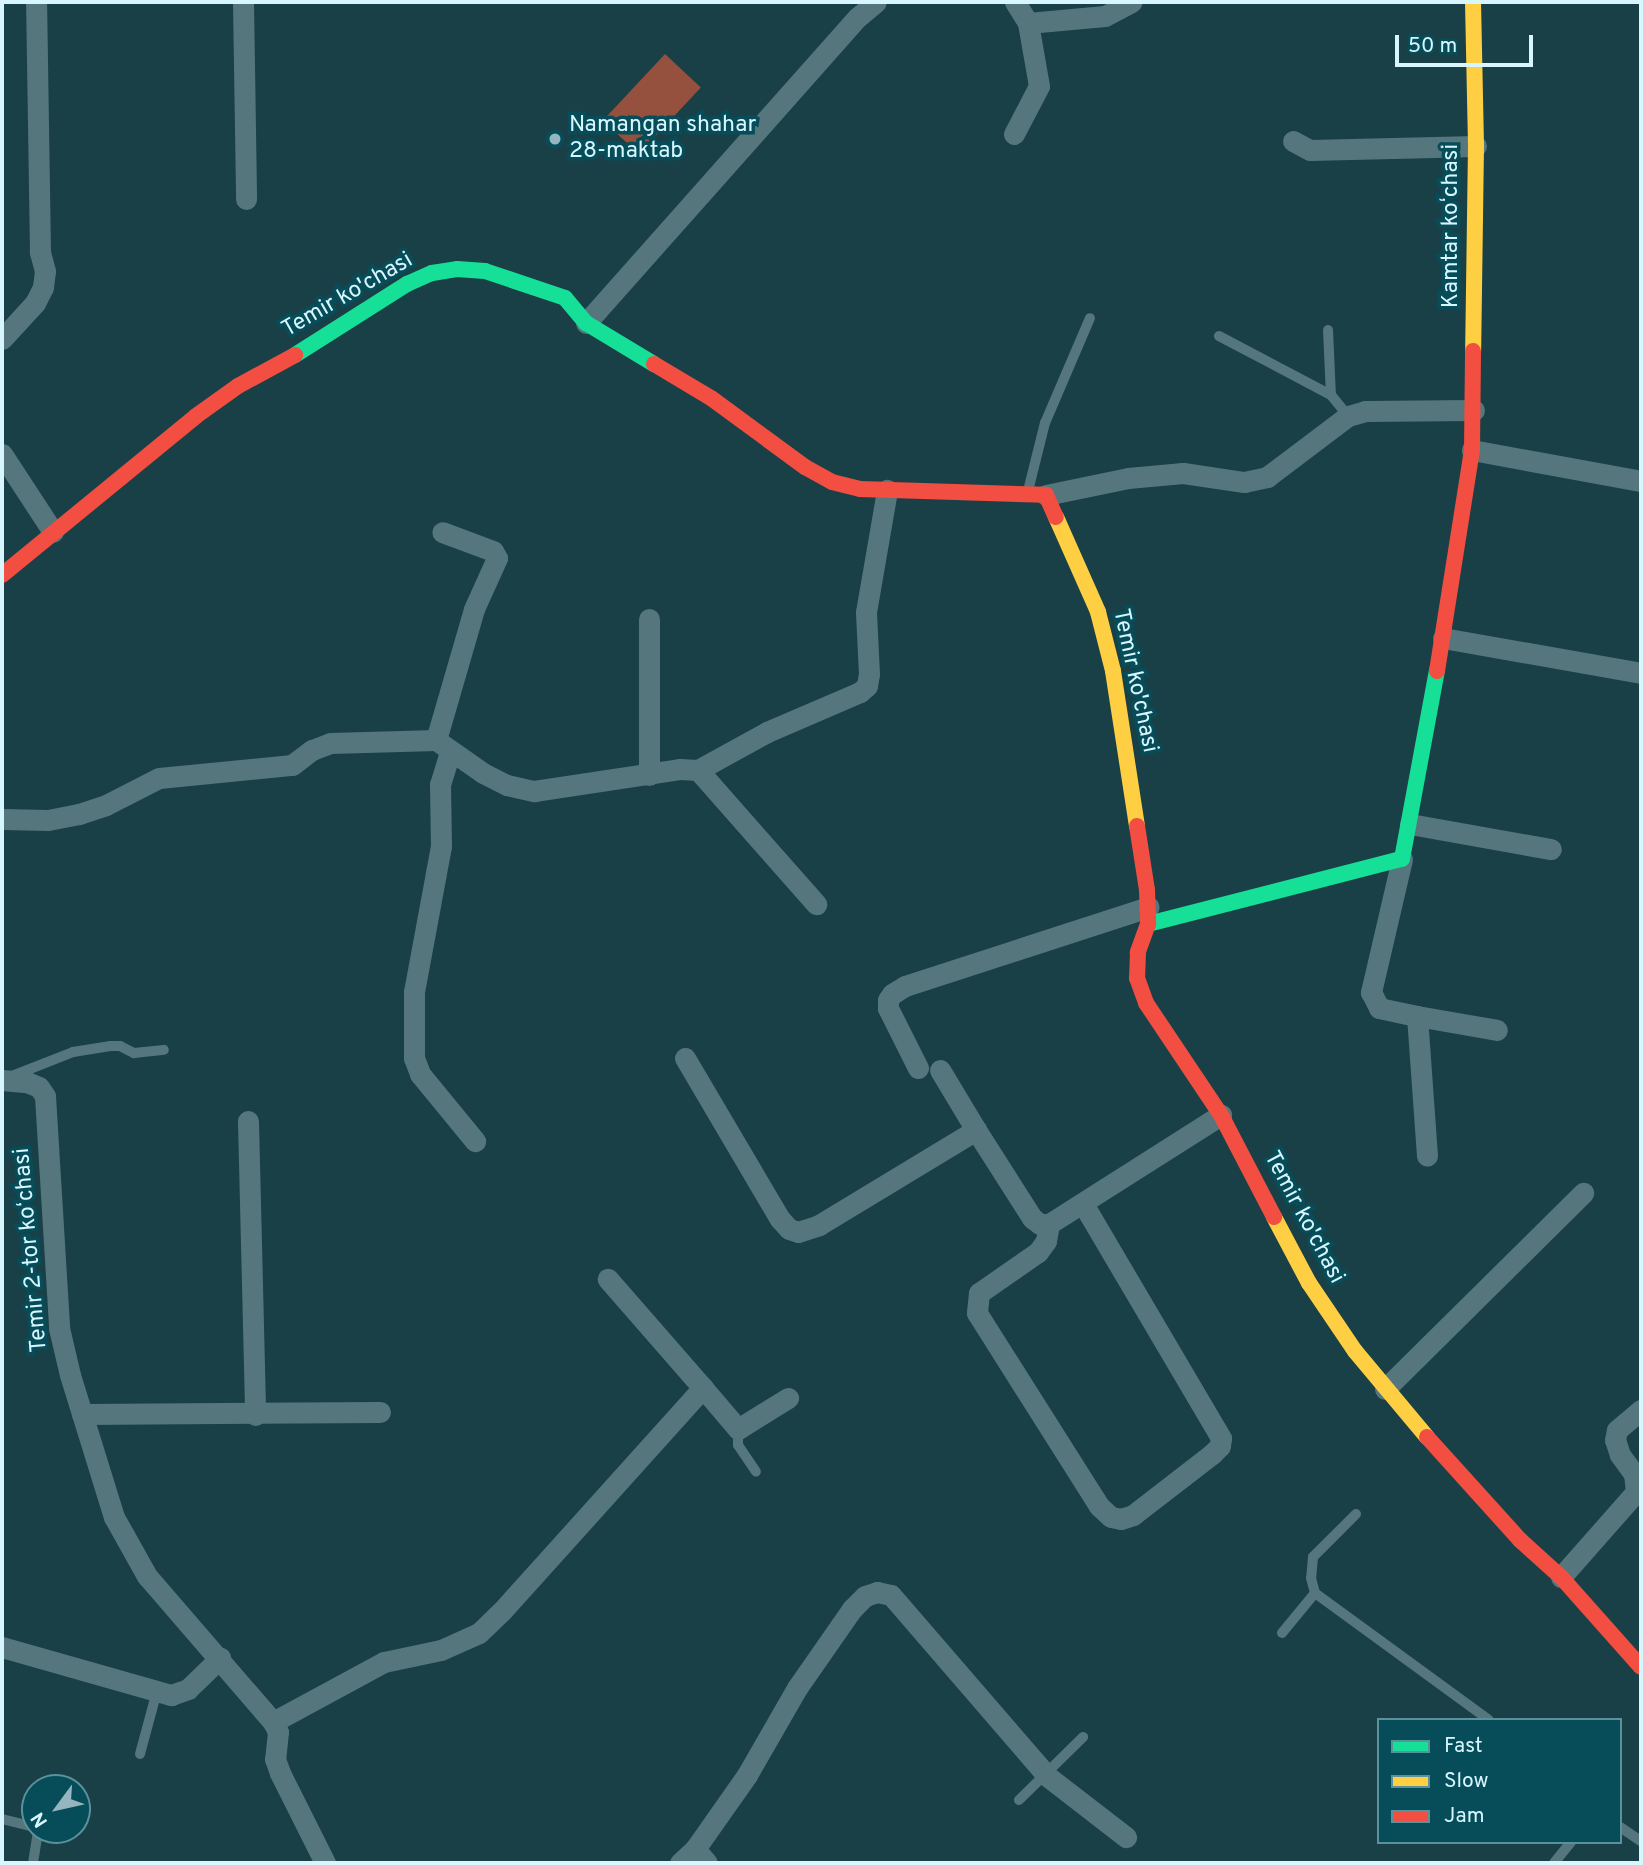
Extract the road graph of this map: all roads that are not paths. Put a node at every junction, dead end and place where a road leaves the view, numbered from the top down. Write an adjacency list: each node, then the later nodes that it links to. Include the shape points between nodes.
1 (36, 2): 16 (street, via 40,252 45,271 34,303)
2 (243, 2): 11 (street)
3 (876, 2): 13 (street)
4 (1015, 2): 7 (street)
5 (1131, 2): 7 (street, via 1105,16)
6 (1474, 2): 10 (street, Kamtar koʻchasi)
7 (1028, 23): 8 (street, via 1039,86)
8 (1014, 134)
9 (1293, 141): 10 (street, via 1310,150)
10 (1476, 146): 18 (street, Kamtar koʻchasi)
11 (246, 199)
12 (1090, 318): 24 (lane, via 1045,423)
13 (586, 323): 23 (street, Temir ko'chasi, via 711,398 832,482); 25 (street, Temir ko'chasi, via 565,299 522,281 485,271 432,273 238,386)
14 (1328, 330): 17 (lane)
15 (1219, 336): 17 (lane)
16 (2, 339)
17 (1331, 395): 19 (lane)
18 (1474, 410): 19 (street, via 1365,411); 20 (street, Kamtar koʻchasi)
19 (1348, 416): 24 (street, via 1267,477 1244,482 1183,473)
20 (1472, 450): 22 (street); 29 (street, Kamtar koʻchasi)
21 (2, 454): 25 (street)
22 (1641, 481)
23 (887, 490): 24 (street, Temir ko'chasi); 32 (street, via 866,612 867,686)
24 (1036, 496): 39 (street, Temir ko'chasi, via 1098,612 1113,671)
25 (53, 532): 27 (street, Temir ko'chasi)
26 (442, 532): 31 (street, via 493,551 497,558 474,609)
27 (2, 575)
28 (649, 620): 33 (street)
29 (1443, 638): 30 (street); 35 (street, Kamtar koʻchasi)
30 (1641, 673)
31 (443, 746): 33 (street, via 507,785 534,792); 34 (street, via 330,743 292,765 159,778 79,814 48,820); 50 (street, via 441,846 414,991 414,1058 419,1074)
32 (698, 770): 33 (street); 38 (street)
33 (649, 775)
34 (2, 819)
35 (1410, 824): 36 (street); 37 (street, Kamtar koʻchasi)
36 (1551, 849)
37 (1402, 859): 39 (street); 40 (street, via 1371,992 1379,1008)
38 (816, 904)
39 (1148, 915): 44 (street, via 905,986 892,994 888,1008); 47 (street, Temir ko'chasi, via 1137,978 1146,1003)
40 (1417, 1016): 41 (street); 51 (street)
41 (1497, 1030)
42 (164, 1050): 46 (lane, via 134,1054 111,1046 73,1052)
43 (685, 1058): 49 (street, via 780,1219 798,1232 819,1225)
44 (918, 1068)
45 (940, 1070): 49 (street)
46 (2, 1080): 61 (street, Temir 2-tor koʻchasi, via 27,1082 45,1096 59,1328)
47 (1221, 1115): 53 (street); 57 (street, Temir ko'chasi, via 1309,1283)
48 (248, 1121): 62 (street)
49 (976, 1130): 54 (street, via 1032,1218)
50 (475, 1141)
51 (1427, 1156)
52 (1583, 1193): 57 (street)
53 (1083, 1204): 54 (street); 54 (street, via 1221,1438 1212,1454 1122,1519 1111,1517 1099,1506 977,1312 979,1293 1038,1252)
54 (1049, 1224)
55 (608, 1279): 56 (street)
56 (703, 1388): 63 (street); 74 (street, via 479,1633 441,1650 384,1662)
57 (1385, 1389): 66 (street, Temir ko'chasi, via 1510,1530)
58 (788, 1398): 63 (street)
59 (1641, 1410): 66 (street, via 1617,1430 1615,1440 1634,1474 1636,1492)
60 (380, 1412): 62 (street)
61 (82, 1414): 62 (street); 70 (street, Temir 2-tor koʻchasi, via 114,1517 147,1576)
62 (255, 1415)
63 (738, 1429): 64 (lane, via 738,1445)
64 (756, 1472)
65 (1356, 1514): 67 (lane, via 1313,1557)
66 (1560, 1577): 71 (street, Temir ko'chasi)
67 (1315, 1593): 68 (lane); 73 (lane)
68 (1282, 1633)
69 (2, 1647): 72 (street)
70 (220, 1658): 72 (street, via 180,1693); 74 (street, Temir 2-tor koʻchasi)
71 (1641, 1667)
72 (157, 1691): 76 (lane)
73 (1486, 1718)
74 (273, 1722): 88 (street, via 278,1732 275,1759 280,1773)
75 (1083, 1737): 77 (lane)
76 (140, 1754)
77 (1047, 1776): 78 (lane); 82 (street); 86 (street, via 891,1595 877,1592 852,1609 797,1688)
78 (1019, 1800)
79 (2, 1819): 80 (lane)
80 (21, 1824)
81 (1622, 1828): 83 (lane)
82 (1126, 1837)
83 (1641, 1841)
84 (35, 1844): 87 (lane)
85 (1569, 1844): 89 (lane)
86 (694, 1858)
87 (33, 1863)
88 (325, 1863)
89 (1554, 1863)

